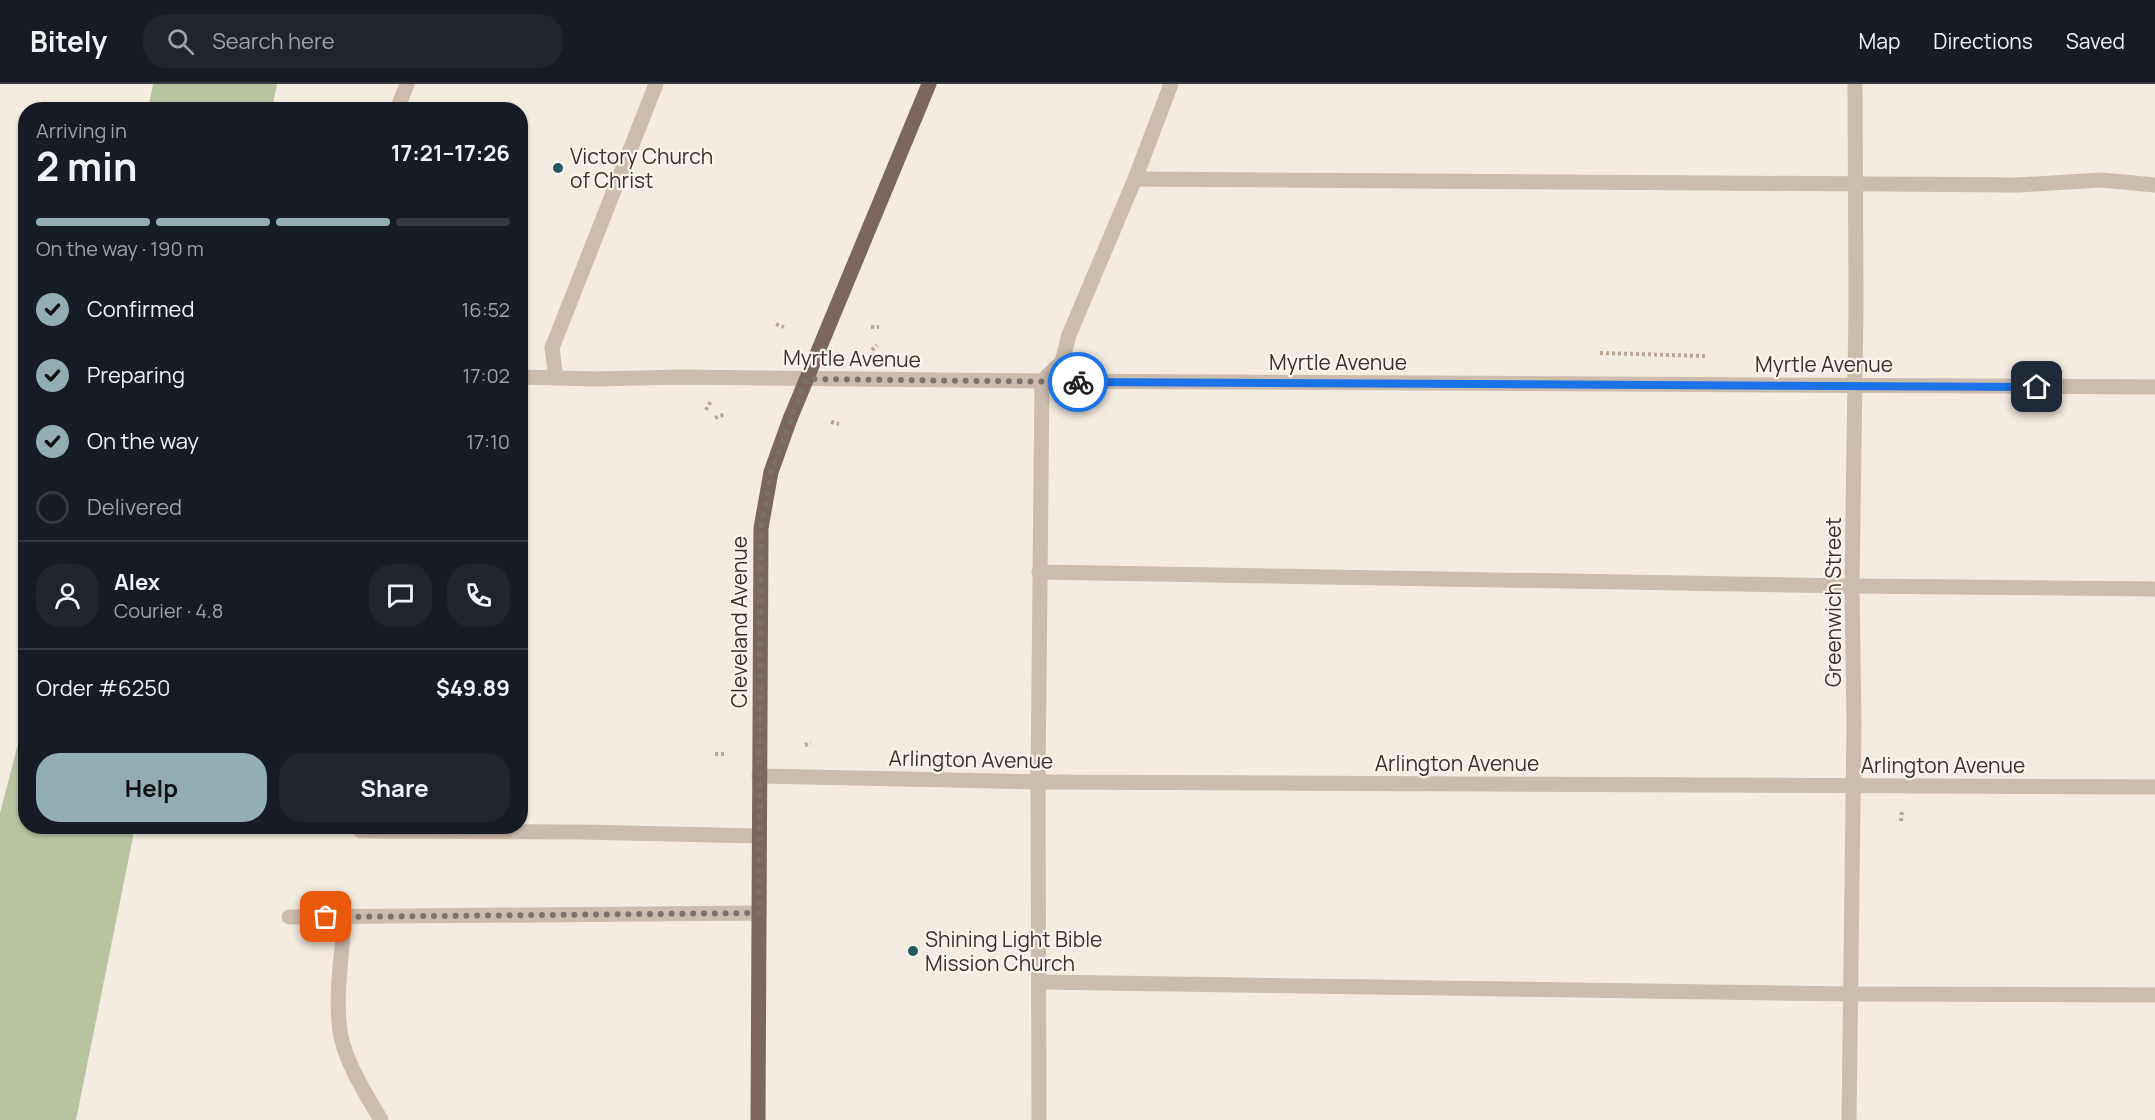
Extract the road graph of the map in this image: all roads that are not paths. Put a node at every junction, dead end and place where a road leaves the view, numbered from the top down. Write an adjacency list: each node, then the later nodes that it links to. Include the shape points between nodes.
1 (407, 84): 6 (street)
2 (656, 84): 11 (street, via 552,348)
3 (929, 84): 12 (main road, Cleveland Avenue)
4 (1171, 84): 7 (street)
5 (1855, 84): 8 (street, Greenwich Street)
6 (400, 102)
7 (1135, 178): 8 (street); 13 (street, via 1062,362)
8 (1856, 183): 9 (street, via 2018,185 2100,180); 14 (street, Greenwich Street)
9 (2155, 185)
10 (528, 377): 11 (street, Myrtle Avenue)
11 (556, 378): 12 (street, Myrtle Avenue)
12 (806, 379): 13 (street, Myrtle Avenue); 19 (main road, Cleveland Avenue, via 771,472 761,528)
13 (1042, 381): 14 (street, Myrtle Avenue); 16 (street)
14 (1855, 385): 15 (street, Myrtle Avenue); 17 (street, Greenwich Street)
15 (2155, 387)
16 (1040, 572): 17 (street); 20 (street)
17 (1852, 586): 18 (street); 21 (street, Greenwich Street)
18 (2155, 589)
19 (759, 776): 20 (street, Arlington Avenue); 24 (main road, Cleveland Avenue)
20 (1038, 782): 21 (street, Arlington Avenue); 28 (street)
21 (1852, 785): 22 (street, Arlington Avenue); 29 (street, Greenwich Street)
22 (2155, 787)
23 (528, 832): 24 (street)
24 (759, 836): 25 (main road, Cleveland Avenue)
25 (759, 913): 27 (street); 32 (main road, Cleveland Avenue)
26 (289, 917): 27 (street)
27 (345, 917): 31 (street, via 339,989 341,1036 352,1070)
28 (1040, 982): 29 (street); 33 (street)
29 (1851, 994): 30 (street); 34 (street, Greenwich Street)
30 (2155, 995)
31 (381, 1120)
32 (758, 1120)
33 (1039, 1120)
34 (1849, 1120)

